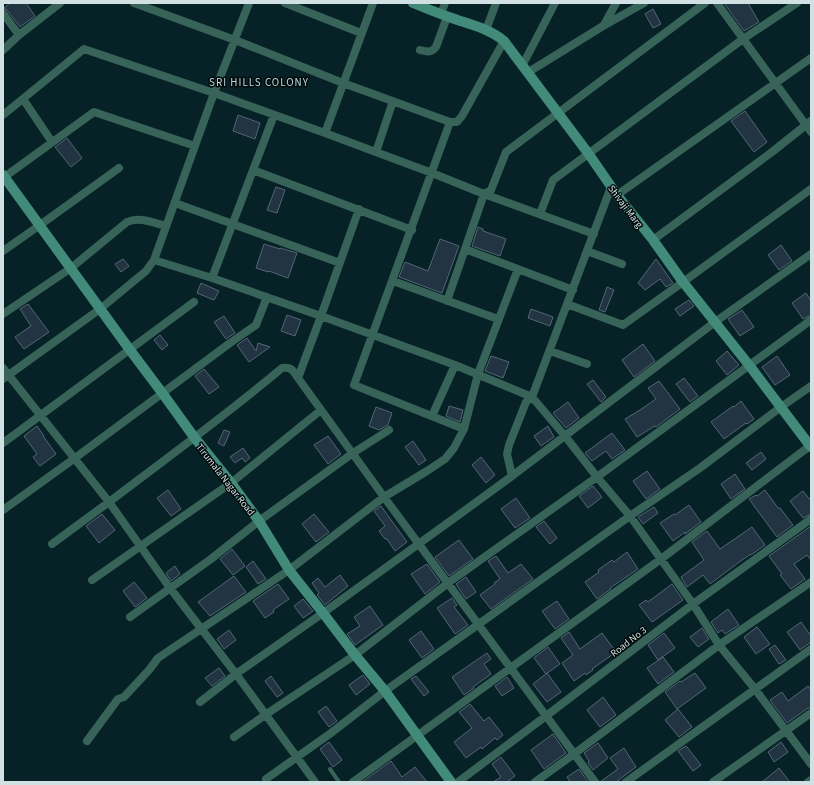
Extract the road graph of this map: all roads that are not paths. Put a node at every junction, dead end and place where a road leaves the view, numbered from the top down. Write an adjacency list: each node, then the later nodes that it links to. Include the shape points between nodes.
1 (60, 3): 21 (street)
2 (134, 3): 23 (street)
3 (249, 3): 23 (street)
4 (285, 3): 20 (street)
5 (373, 3): 20 (street)
6 (413, 3): 17 (street, Shivaji Marg)
7 (445, 3): 17 (street)
8 (496, 3): 19 (street)
9 (555, 3): 28 (street)
10 (616, 3): 18 (street)
11 (644, 3): 18 (street)
12 (705, 3): 34 (street)
13 (717, 3): 22 (street)
14 (797, 3): 15 (street)
15 (785, 6): 22 (street)
16 (3, 13): 21 (street)
17 (444, 15): 19 (street, Shivaji Marg); 26 (street, via 436,48 429,52)
18 (603, 26): 28 (street)
19 (486, 30): 24 (street, Shivaji Marg)
20 (362, 33): 29 (street)
21 (19, 35): 25 (street)
22 (743, 39): 30 (street); 43 (street)
23 (235, 40): 29 (street); 31 (street)
24 (504, 41): 28 (street, Shivaji Marg); 37 (street, via 462,116 457,122)
25 (3, 50)
26 (420, 50)
27 (811, 58): 30 (street)
28 (524, 69): 34 (street, Shivaji Marg)
29 (343, 83): 33 (street); 39 (street)
30 (776, 84): 38 (street); 49 (street)
31 (214, 93): 32 (street, via 84,49); 36 (street); 41 (street)
32 (23, 99): 35 (street); 40 (street)
33 (392, 101): 37 (street); 42 (street)
34 (557, 113): 43 (street, Shivaji Marg); 50 (street, via 506,152 491,190)
35 (3, 115)
36 (274, 115): 39 (street); 45 (street)
37 (450, 122): 46 (street)
38 (809, 126): 59 (street)
39 (325, 133): 42 (street)
40 (52, 142): 41 (street, via 94,112); 47 (street)
41 (195, 146): 51 (street)
42 (376, 152): 46 (street)
43 (588, 154): 49 (street, Shivaji Marg); 53 (street, via 553,180)
44 (119, 168): 55 (street)
45 (253, 170): 52 (street); 54 (street)
46 (432, 173): 50 (street); 57 (street)
47 (3, 176): 55 (street, Tirumala Nagar Road)
48 (811, 189): 71 (street)
49 (614, 191): 58 (street); 59 (street, Shivaji Marg)
50 (484, 194): 53 (street); 60 (street)
51 (175, 203): 54 (street); 56 (street)
52 (359, 209): 57 (street); 65 (street)
53 (540, 214): 58 (street)
54 (233, 224): 65 (street); 69 (street)
55 (40, 225): 61 (street); 67 (street, Tirumala Nagar Road)
56 (166, 226): 64 (street); 67 (street, via 132,219)
57 (412, 230): 70 (street)
58 (594, 234): 62 (street)
59 (653, 240): 71 (street, Shivaji Marg)
60 (465, 249): 68 (street); 74 (street)
61 (3, 251)
62 (587, 251): 66 (street); 72 (street)
63 (811, 254): 82 (street)
64 (154, 260): 69 (street); 77 (street, via 146,271)
65 (340, 263): 79 (street)
66 (622, 264)
67 (71, 268): 77 (street, Tirumala Nagar Road); 78 (street)
68 (518, 269): 72 (street); 80 (street)
69 (212, 278): 73 (street)
70 (393, 281): 74 (street); 83 (street)
71 (684, 282): 76 (street, via 623,325); 82 (street, Shivaji Marg)
72 (573, 290): 76 (street)
73 (267, 296): 79 (street); 94 (street, via 256,325)
74 (447, 301): 80 (street)
75 (194, 302): 84 (street)
76 (567, 304): 85 (street)
77 (100, 309): 84 (street, Tirumala Nagar Road); 91 (street)
78 (3, 314)
79 (321, 316): 83 (street); 92 (street)
80 (498, 319): 90 (street)
81 (811, 320): 88 (street)
82 (715, 322): 88 (street, Shivaji Marg); 102 (street)
83 (373, 335): 87 (street); 99 (street, via 354,385)
84 (130, 350): 94 (street, Tirumala Nagar Road); 98 (street)
85 (550, 350): 86 (street); 95 (street)
86 (587, 364)
87 (455, 365): 90 (street); 99 (street)
88 (749, 365): 96 (street, Shivaji Marg); 109 (street)
89 (3, 368): 91 (street)
90 (478, 374): 95 (street); 100 (street)
91 (6, 377): 98 (street)
92 (298, 378): 97 (street); 103 (street, via 293,370 282,368)
93 (811, 386): 96 (street)
94 (163, 394): 103 (street, Tirumala Nagar Road); 107 (street)
95 (532, 397): 102 (street); 108 (street, via 526,402 509,445)
96 (781, 407): 105 (street, Shivaji Marg); 114 (street, via 700,468)
97 (321, 410): 106 (street); 110 (street)
98 (41, 415): 104 (street); 107 (street)
99 (432, 416): 100 (street)
100 (464, 429): 111 (street, via 445,459)
101 (389, 430): 106 (street)
102 (566, 436): 108 (street); 109 (street)
103 (194, 438): 110 (street, Tirumala Nagar Road); 112 (street)
104 (3, 443)
105 (811, 446): 120 (street)
106 (353, 453): 111 (street); 116 (street)
107 (75, 458): 112 (street); 113 (street)
108 (512, 476): 118 (street)
109 (597, 477): 114 (street); 124 (street)
110 (231, 483): 116 (street, Tirumala Nagar Road); 119 (street)
111 (384, 497): 118 (street); 121 (street)
112 (109, 502): 117 (street); 119 (street)
113 (3, 510)
114 (630, 516): 120 (street); 129 (street)
115 (811, 519): 126 (street, Road No 3)
116 (259, 521): 121 (street, Tirumala Nagar Road); 125 (street)
117 (52, 544)
118 (419, 544): 124 (street); 127 (street)
119 (141, 546): 122 (street); 125 (street)
120 (661, 559): 126 (street); 134 (street)
121 (289, 570): 127 (street, Tirumala Nagar Road); 130 (street)
122 (92, 580)
123 (811, 582): 131 (street)
124 (448, 583): 129 (street); 133 (street)
125 (170, 588): 128 (street); 130 (street)
126 (693, 604): 131 (street); 141 (street, Road No 3)
127 (324, 613): 133 (street, Tirumala Nagar Road); 135 (street)
128 (130, 617)
129 (478, 624): 134 (street); 137 (street)
130 (202, 629): 135 (street); 145 (street, via 158,658 124,697 118,699)
131 (719, 645): 136 (street); 146 (street)
132 (811, 649): 136 (street)
133 (355, 655): 137 (street, Tirumala Nagar Road); 140 (street)
134 (511, 668): 141 (street); 143 (street)
135 (236, 674): 138 (street); 140 (street)
136 (755, 689): 142 (street); 159 (street)
137 (385, 691): 143 (street, Tirumala Nagar Road); 147 (street)
138 (200, 702)
139 (811, 713): 142 (street)
140 (265, 715): 144 (street); 147 (street)
141 (546, 716): 146 (street); 156 (street, Road No 3)
142 (785, 730): 148 (street); 160 (street)
143 (417, 735): 154 (street); 155 (street, Tirumala Nagar Road)
144 (234, 737)
145 (87, 741)
146 (574, 754): 157 (street); 158 (street)
147 (297, 757): 150 (street); 152 (street)
148 (811, 764)
149 (330, 769): 153 (lane)
150 (266, 779)
151 (811, 780): 161 (street)
152 (315, 782)
153 (340, 782)
154 (353, 782)
155 (451, 782)
156 (458, 782)
157 (535, 782)
158 (595, 782)
159 (626, 782)
160 (713, 782)
161 (808, 782)

